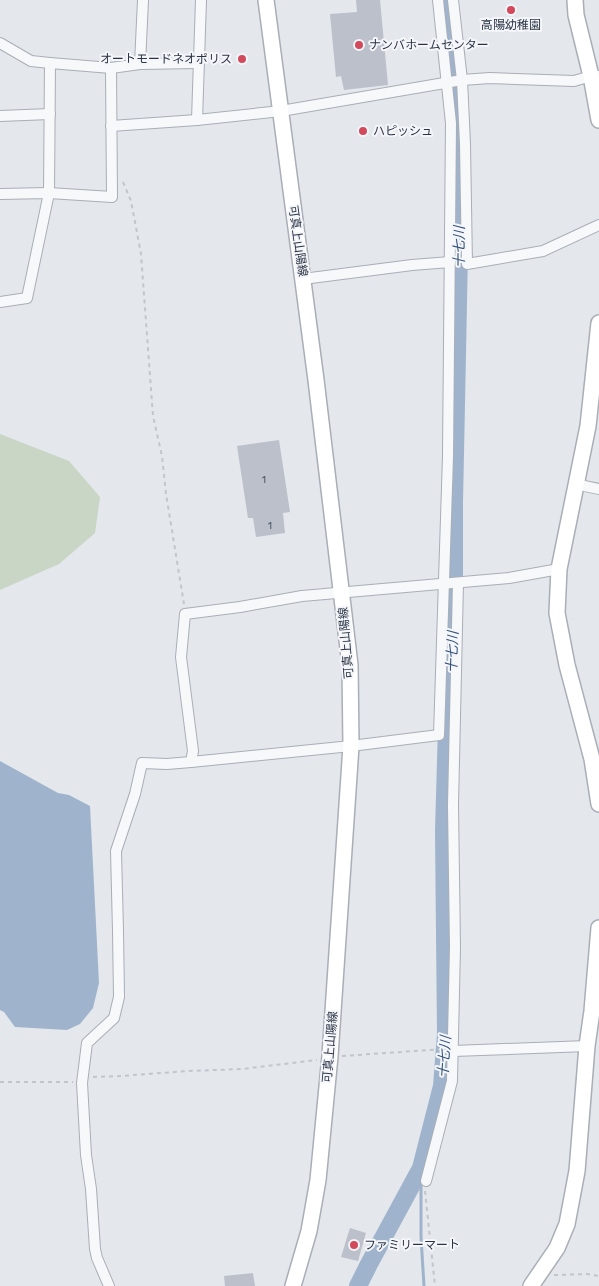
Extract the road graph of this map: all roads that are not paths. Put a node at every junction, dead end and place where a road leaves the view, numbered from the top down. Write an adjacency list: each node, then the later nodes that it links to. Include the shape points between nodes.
1 (143, 0): 10 (street)
2 (201, 0): 9 (street)
3 (266, 0): 15 (main road, 可真上山陽線)
4 (438, 0): 14 (street)
5 (453, 0): 13 (street)
6 (575, 0): 12 (main road, via 576,15)
7 (1, 47): 8 (street, via 31,60)
8 (50, 63): 11 (street); 16 (street)
9 (198, 63): 10 (street); 18 (street)
10 (140, 64): 11 (street)
11 (111, 68): 20 (street)
12 (595, 76): 13 (street, via 574,81); 19 (main road)
13 (462, 80): 14 (street); 23 (street, via 467,264 543,250)
14 (447, 82): 15 (street); 24 (street, via 451,123)
15 (281, 111): 18 (street); 25 (main road, 可真上山陽線)
16 (50, 114): 17 (street); 21 (street)
17 (0, 116)
18 (197, 120): 20 (street)
19 (599, 120)
20 (111, 126): 21 (street, via 112,197)
21 (50, 193): 22 (street); 26 (street, via 27,298)
22 (0, 194)
23 (599, 225)
24 (450, 262): 25 (street); 31 (street)
25 (303, 279): 33 (main road, 可真上山陽線)
26 (0, 302)
27 (599, 323): 28 (main road, via 588,426)
28 (575, 484): 29 (street); 30 (main road)
29 (599, 489)
30 (559, 568): 32 (street, via 509,578); 36 (main road, via 557,613 592,759)
31 (444, 583): 32 (street); 33 (street); 34 (street, via 439,735)
32 (458, 583): 39 (street, via 453,805)
33 (342, 592): 34 (main road, 可真上山陽線, via 350,665); 35 (street, via 185,614 181,657 193,751)
34 (351, 746): 35 (street); 42 (main road, 可真上山陽線, via 330,1056 318,1180 309,1231)
35 (191, 762): 41 (street, via 142,763 136,794 116,851 119,997 114,1018 87,1042 83,1080 95,1249)
36 (599, 804)
37 (599, 928): 38 (main road)
38 (587, 1046): 39 (street); 43 (main road, via 577,1171 567,1224 557,1248)
39 (453, 1051): 40 (street, via 452,1082)
40 (426, 1181)
41 (109, 1286)
42 (293, 1286)
43 (531, 1286)

